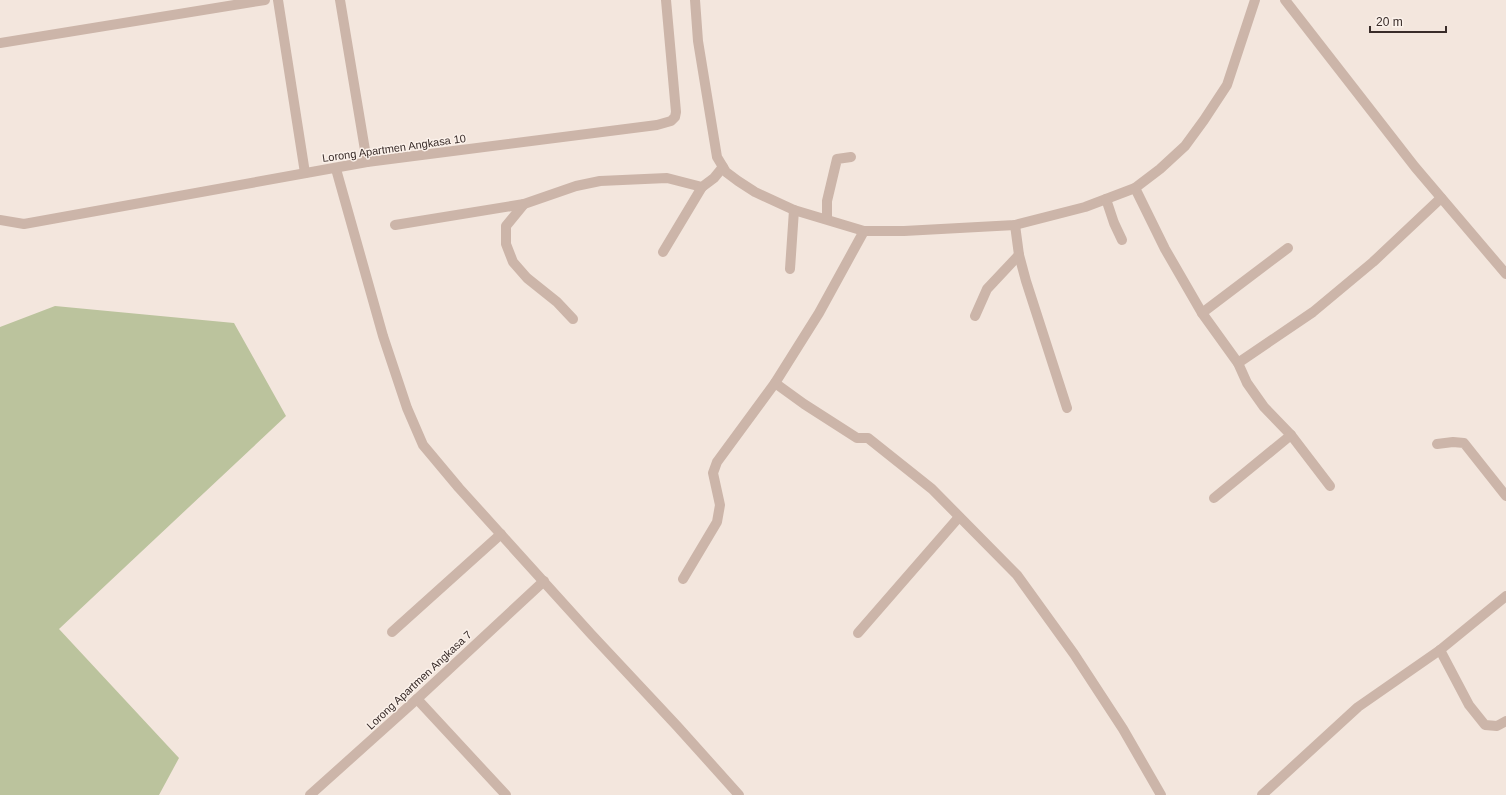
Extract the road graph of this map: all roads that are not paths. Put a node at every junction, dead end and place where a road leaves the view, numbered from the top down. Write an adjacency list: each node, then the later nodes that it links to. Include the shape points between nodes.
1 (265, 0): 8 (street)
2 (278, 0): 13 (street)
3 (340, 0): 10 (street)
4 (666, 0): 10 (street, Lorong Apartmen Angkasa 10, via 676,112 676,117 671,121 657,125)
5 (695, 0): 11 (street, via 698,41 717,157)
6 (1255, 0): 15 (street, via 1227,85 1185,146)
7 (1285, 0): 16 (street)
8 (0, 43)
9 (851, 157): 20 (street, via 837,159 827,201)
10 (367, 162): 12 (street, Lorong Apartmen Angkasa 10)
11 (723, 167): 14 (street); 19 (street, via 726,172 755,192)
12 (336, 169): 13 (street, Lorong Apartmen Angkasa 10); 43 (street, via 383,336 407,408 423,445)
13 (305, 173): 21 (street, Lorong Apartmen Angkasa 10, via 24,224)
14 (702, 187): 18 (street, via 667,178 600,181 576,186); 27 (street)
15 (1135, 188): 17 (street); 31 (street)
16 (1441, 198): 30 (street); 34 (street, via 1373,262 1313,312)
17 (1106, 199): 23 (street); 25 (street)
18 (524, 204): 22 (street); 33 (street, via 506,226 506,244 511,256 527,278 557,302)
19 (794, 210): 20 (street); 29 (street)
20 (827, 219): 24 (street)
21 (0, 220)
22 (395, 225)
23 (1015, 226): 24 (street); 28 (street)
24 (864, 231): 35 (street)
25 (1122, 240)
26 (1288, 248): 31 (street)
27 (663, 252)
28 (1019, 255): 32 (street, via 987,289); 36 (street)
29 (790, 269)
30 (1506, 274)
31 (1202, 313): 34 (street)
32 (975, 316)
33 (573, 319)
34 (1238, 363): 37 (street, via 1247,383 1264,408)
35 (775, 383): 42 (street, via 857,438 868,438 932,489); 44 (street, via 717,462 713,473 720,505 717,522)
36 (1067, 408)
37 (1291, 435): 39 (street); 41 (street)
38 (1437, 444): 40 (street, via 1464,443)
39 (1330, 486)
40 (1506, 496)
41 (1214, 498)
42 (959, 517): 48 (street); 55 (street, via 1017,575 1115,716)
43 (501, 534): 45 (street); 47 (street)
44 (683, 579)
45 (544, 581): 50 (street, Lorong Apartmen Angkasa 7); 54 (street)
46 (1506, 596): 49 (street)
47 (392, 632)
48 (858, 634)
49 (1440, 650): 51 (street, via 1469,705 1486,724 1496,726); 56 (street, via 1358,706)
50 (418, 699): 52 (street, Lorong Apartmen Angkasa 7); 53 (street)
51 (1506, 721)
52 (310, 795)
53 (506, 795)
54 (738, 795)
55 (1161, 795)
56 (1262, 795)

